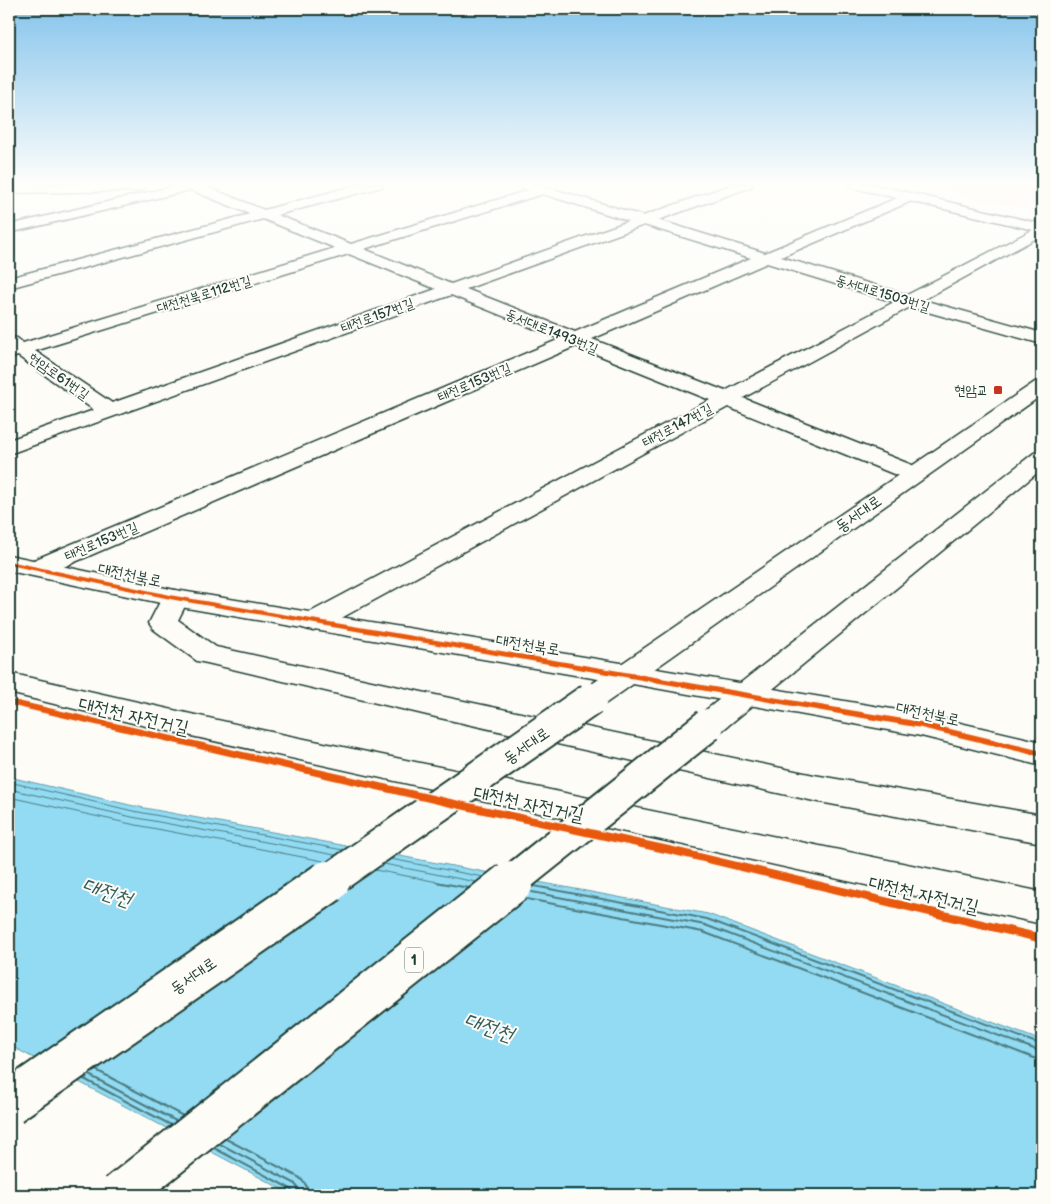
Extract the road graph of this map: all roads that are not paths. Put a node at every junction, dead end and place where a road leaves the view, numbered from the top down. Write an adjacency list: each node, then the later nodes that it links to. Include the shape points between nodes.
1 (169, 240): 10 (street)
2 (327, 240): 8 (street, 동서대로1493번길)
3 (378, 240): 8 (street, 대전천북로112번길)
4 (588, 240): 11 (street, 태전로157번길)
5 (709, 240): 9 (street, 동서대로1503번길)
6 (808, 240): 9 (street, 태전로153번길)
7 (1020, 240): 12 (street, 태전로147번길)
8 (349, 249): 11 (street, 동서대로1493번길); 15 (street, 대전천북로112번길)
9 (766, 258): 12 (street, 동서대로1503번길); 14 (street, 태전로153번길)
10 (9, 283)
11 (449, 290): 14 (street, 동서대로1493번길); 18 (street, 태전로157번길)
12 (908, 301): 13 (street, 동서대로1503번길); 17 (street, 태전로147번길)
13 (1042, 339)
14 (574, 340): 17 (street, 동서대로1493번길); 23 (street, 태전로153번길)
15 (13, 348): 18 (street, 현암로61번길)
16 (1042, 386): 21 (street, 동서대로)
17 (724, 400): 21 (street, 동서대로1493번길); 25 (street, 태전로147번길)
18 (109, 411): 19 (street, 태전로157번길)
19 (9, 447)
20 (1042, 458): 29 (street)
21 (914, 474): 27 (street, 동서대로)
22 (9, 563): 23 (street, 대전천북로)
23 (38, 568): 24 (street, 대전천북로)
24 (175, 598): 25 (street, 대전천북로); 32 (street, via 163,623 207,654 814,788)
25 (313, 622): 27 (street, 대전천북로)
26 (9, 663): 30 (street)
27 (627, 674): 29 (street, 대전천북로); 34 (street, 동서대로, bridge)
28 (9, 683): 30 (street)
29 (747, 694): 31 (street, 대전천북로, via 921,725); 35 (street, 1, bridge)
30 (168, 722): 33 (street, via 864,867)
31 (1042, 754)
32 (1042, 830)
33 (1042, 908)
34 (9, 1103)
35 (119, 1195)

